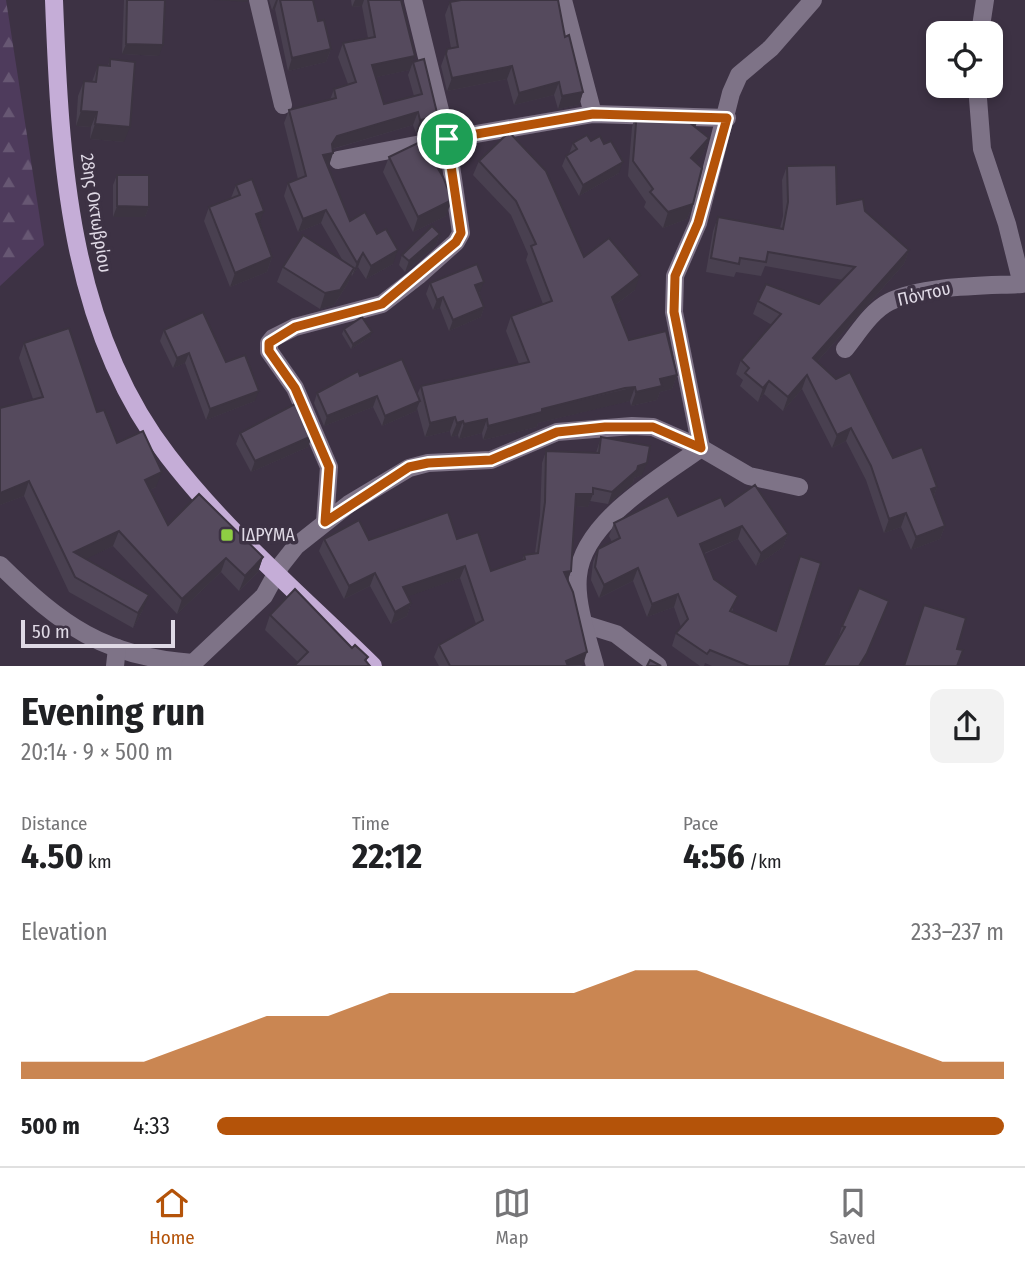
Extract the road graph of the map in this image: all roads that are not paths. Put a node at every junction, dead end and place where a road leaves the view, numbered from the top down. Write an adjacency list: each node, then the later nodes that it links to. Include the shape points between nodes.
1 (54, 0): 19 (main road, 28ης Οκτωβρίου, via 71,213 81,269 100,331 134,405 169,457)
2 (258, 0): 9 (street)
3 (413, 0): 12 (street)
4 (563, 0): 10 (street)
5 (813, 0): 11 (street, via 771,48 739,75)
6 (985, 0): 7 (street)
7 (982, 21)
8 (978, 98): 14 (street, Πόντου, via 982,149 1022,284 958,286 889,302)
9 (283, 106)
10 (593, 114): 11 (street); 12 (street)
11 (727, 118): 15 (street, via 698,223 675,276 674,312)
12 (447, 139): 13 (street); 17 (street, via 461,233 456,242 382,304 295,327 269,343 269,351 295,388 329,467)
13 (338, 160)
14 (845, 349)
15 (701, 448): 16 (street, via 749,476); 17 (street, via 653,427 557,432 491,460 409,467); 20 (street, via 609,516 589,543 578,576)
16 (799, 487)
17 (325, 522): 19 (street, via 296,546)
18 (0, 565): 21 (street, via 40,604)
19 (277, 571): 22 (street, via 264,596); 23 (main road, 28ης Οκτωβρίου)
20 (584, 624): 24 (street); 25 (street, via 616,634)
21 (116, 657): 22 (street)
22 (199, 662)
23 (373, 666)
24 (595, 666)
25 (658, 666)

